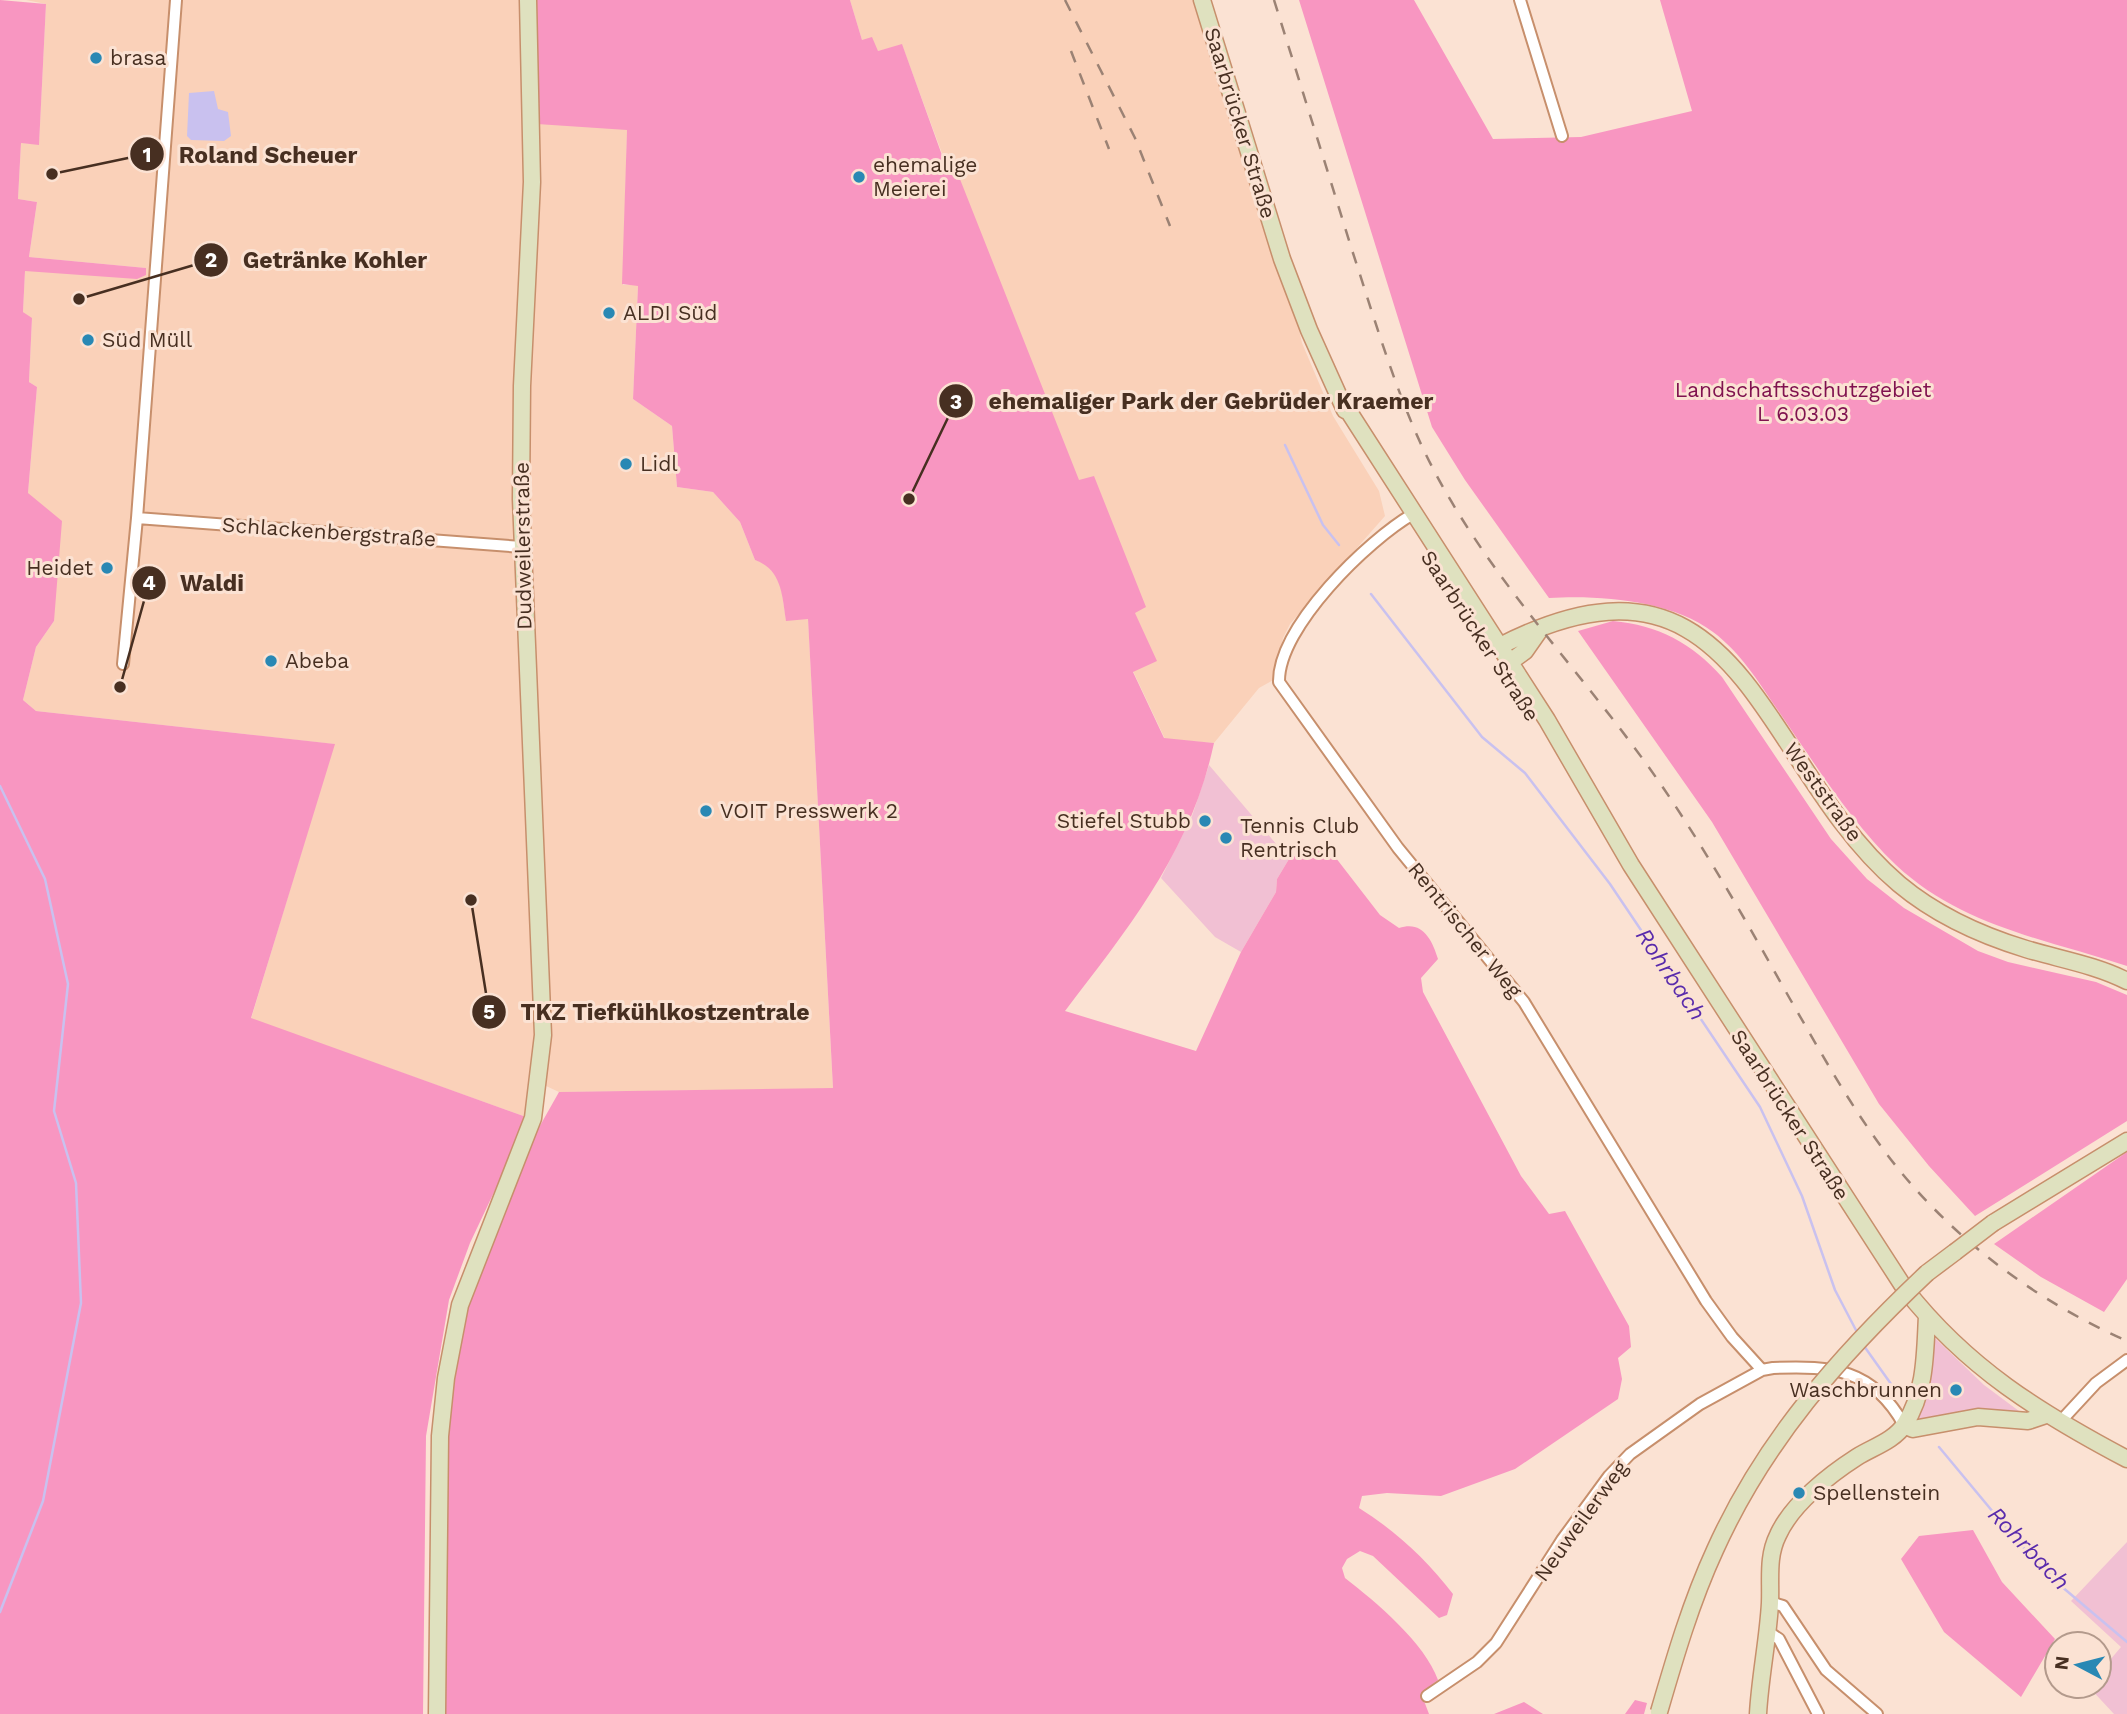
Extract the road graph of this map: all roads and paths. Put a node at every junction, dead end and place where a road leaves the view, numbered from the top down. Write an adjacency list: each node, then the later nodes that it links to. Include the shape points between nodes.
1 (176, 0): 7 (street)
2 (528, 0): 8 (main road, Dudweilerstraße, via 532,182 520,436)
3 (1202, 0): 6 (main road, Saarbrücker Straße, via 1282,259 1309,330 1350,425)
4 (1520, 0): 5 (street)
5 (1562, 136)
6 (1409, 516): 9 (main road, Saarbrücker Straße); 15 (street, Rentrischer Weg, via 1365,552 1301,622 1283,652 1279,682 1398,848 1524,1002 1706,1301)
7 (137, 518): 8 (street, Schlackenbergstraße); 10 (street)
8 (522, 547): 23 (main road, Dudweilerstraße, via 542,1022 538,1091 526,1140 460,1305 450,1352 440,1436)
9 (1503, 657): 11 (main road, Weststraße, via 1539,631 1574,615 1611,610 1646,613 1688,627 1738,673 1843,824 1898,883 1983,935); 13 (main road, Saarbrücker Straße, via 1882,1258)
10 (123, 664)
11 (2127, 981)
12 (2127, 1141): 22 (main road, bridge, via 1993,1223 1927,1273 1834,1366 1759,1468 1709,1564)
13 (1927, 1316): 16 (main road, Saarbrücker Straße, via 1982,1369); 17 (main road, via 1925,1365)
14 (2127, 1360): 16 (street)
15 (1762, 1370): 17 (street, Neuweilerweg, via 1815,1369 1861,1377 1882,1394); 21 (street, Neuweilerweg, via 1700,1404 1625,1459 1562,1540 1496,1643 1478,1662)
16 (2052, 1419): 17 (main road, via 1978,1417 1924,1429); 18 (main road, Saarbrücker Straße)
17 (1904, 1425): 19 (main road, via 1840,1469 1785,1523 1770,1559)
18 (2127, 1459)
19 (1770, 1602): 20 (main road); 26 (street, via 1783,1606 1826,1670)
20 (1767, 1631): 24 (main road); 25 (street, via 1779,1639)
21 (1427, 1696)
22 (1658, 1713)
23 (437, 1714)
24 (1758, 1714)
25 (1818, 1714)
26 (1877, 1714)

